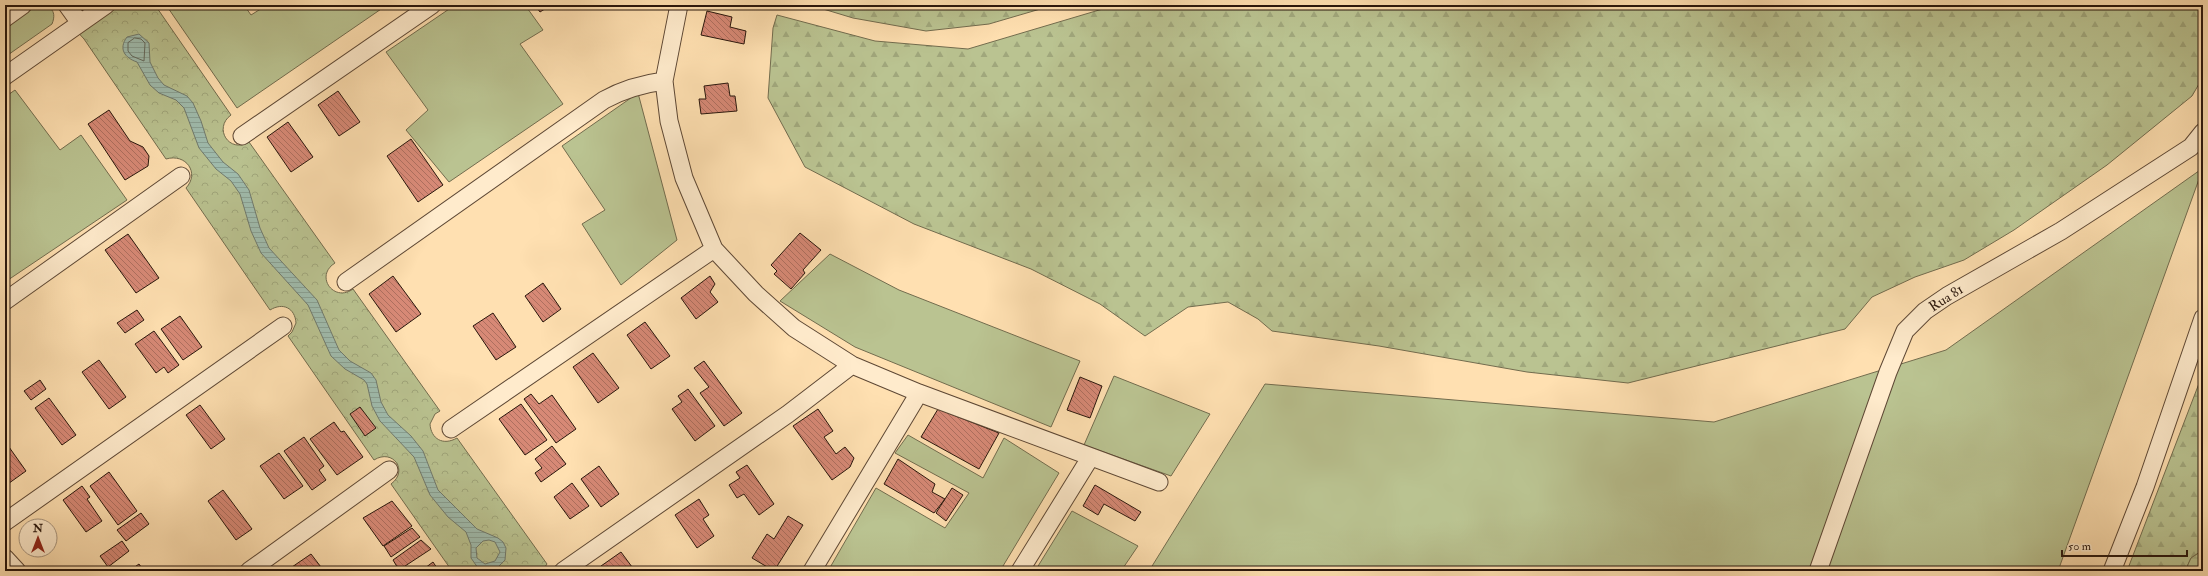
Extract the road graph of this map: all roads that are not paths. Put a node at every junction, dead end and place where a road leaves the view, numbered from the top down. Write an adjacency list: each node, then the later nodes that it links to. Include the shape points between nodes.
1 (23, 5): 6 (street)
2 (67, 5): 7 (street)
3 (106, 5): 7 (street)
4 (432, 5): 11 (street)
5 (679, 5): 9 (street)
6 (5, 18)
7 (80, 23): 8 (street)
8 (5, 76)
9 (664, 81): 13 (street, via 669,121 684,178); 14 (street, via 640,84 604,100)
10 (2203, 132): 31 (street, Rua 81, via 2191,147 2061,231 1947,296 1925,311 1905,331 1888,372)
11 (242, 136)
12 (181, 176): 15 (street)
13 (714, 248): 18 (street, via 756,294 794,328); 20 (street)
14 (346, 282)
15 (5, 301)
16 (2203, 318): 32 (street, via 2145,488)
17 (282, 326): 24 (street)
18 (852, 365): 19 (street); 28 (street, via 788,414)
19 (919, 393): 21 (street); 29 (street)
20 (451, 429)
21 (1090, 458): 23 (street); 30 (street)
22 (389, 470): 27 (street)
23 (1159, 482)
24 (5, 522)
25 (5, 558): 26 (street)
26 (17, 571)
27 (249, 571)
28 (563, 571)
29 (812, 571)
30 (1020, 571)
31 (1818, 571)
32 (2112, 571)

